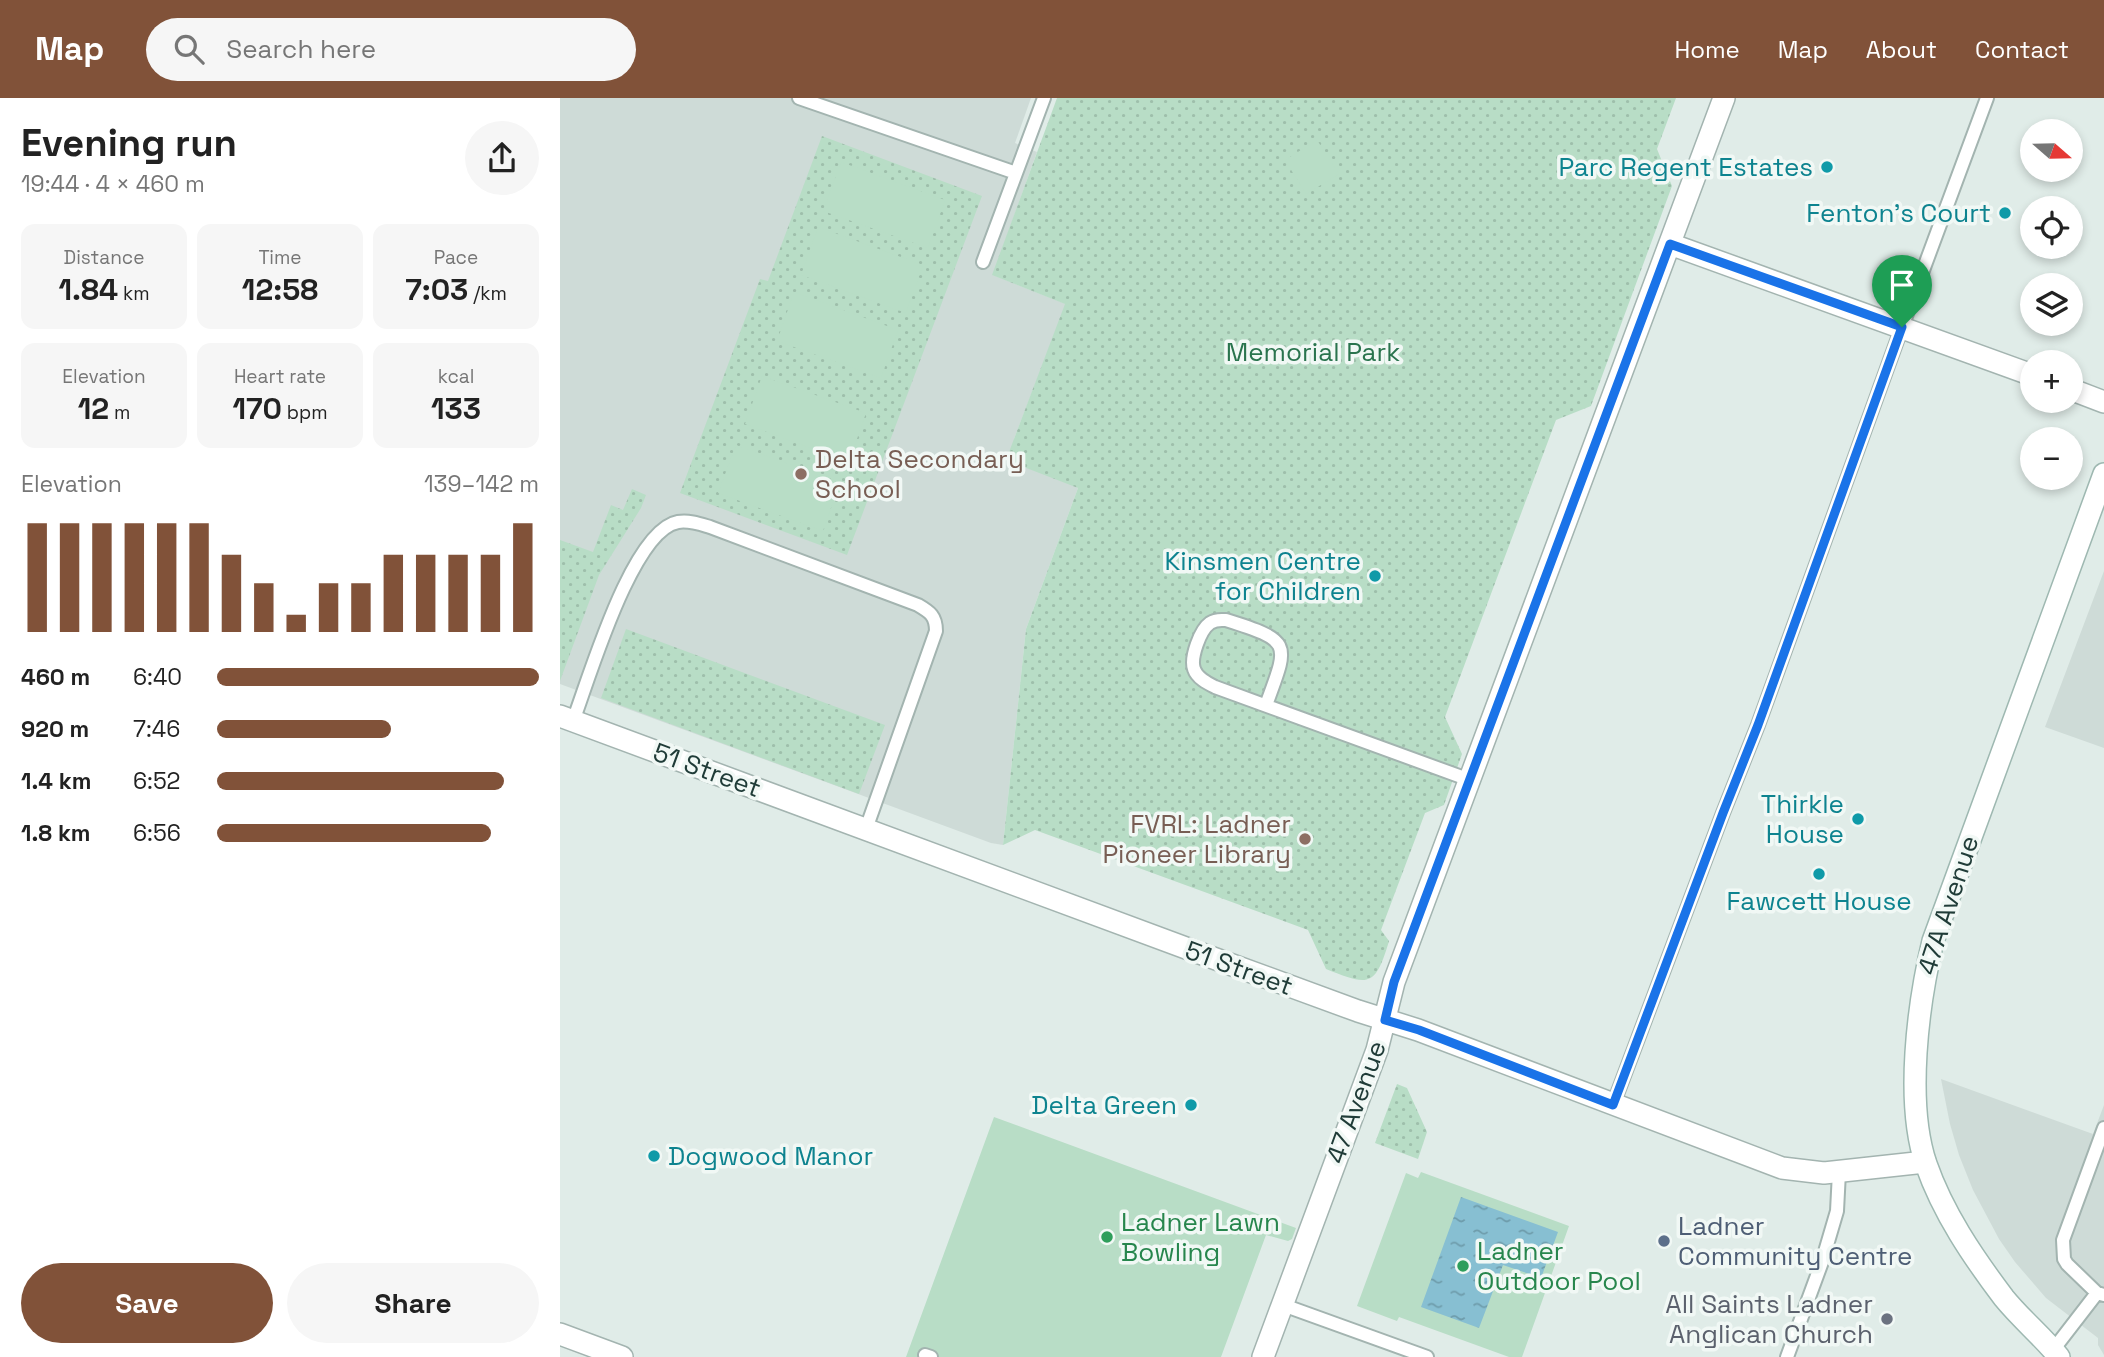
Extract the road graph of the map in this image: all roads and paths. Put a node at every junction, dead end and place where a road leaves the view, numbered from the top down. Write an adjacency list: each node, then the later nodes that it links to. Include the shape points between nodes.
1 (799, 98): 5 (lane)
2 (1044, 98): 5 (lane)
3 (1724, 98): 6 (street, 47 Avenue)
4 (1987, 98): 8 (lane)
5 (1016, 173): 7 (lane)
6 (1670, 244): 8 (street); 15 (street, 47 Avenue)
7 (983, 262)
8 (1902, 327): 9 (street); 18 (lane, via 1763,713)
9 (2020, 371)
10 (2083, 394): 11 (street)
11 (2104, 402)
12 (2104, 474): 20 (street, 47A Avenue, via 1933,941 1923,982 1916,1066 1916,1101)
13 (1266, 705): 13 (lane, via 1215,687 1195,673 1194,656 1208,625 1226,620 1279,643 1283,662); 15 (lane)
14 (567, 718): 16 (street, 51 Street); 16 (lane, via 625,582 644,549 657,534 678,522 710,527 918,606 936,621)
15 (1470, 780): 17 (street, 47 Avenue, via 1394,982)
16 (866, 829): 17 (street, 51 Street)
17 (1385, 1020): 18 (street, 51 Street); 23 (street, 47 Avenue)
18 (1613, 1105): 21 (street, 51 Street, via 1782,1168)
19 (2104, 1128): 22 (lane, via 2063,1240 2067,1264)
20 (1926, 1162): 21 (street, 51 Street); 25 (street, 47A Avenue, via 1968,1247 2006,1300)
21 (1839, 1172): 29 (lane, via 1837,1210)
22 (2101, 1294): 25 (lane)
23 (1283, 1305): 27 (street, 47 Avenue); 28 (lane)
24 (560, 1334): 26 (street)
25 (2056, 1353)
26 (622, 1357)
27 (1263, 1357)
28 (1427, 1357)
29 (1787, 1357)

